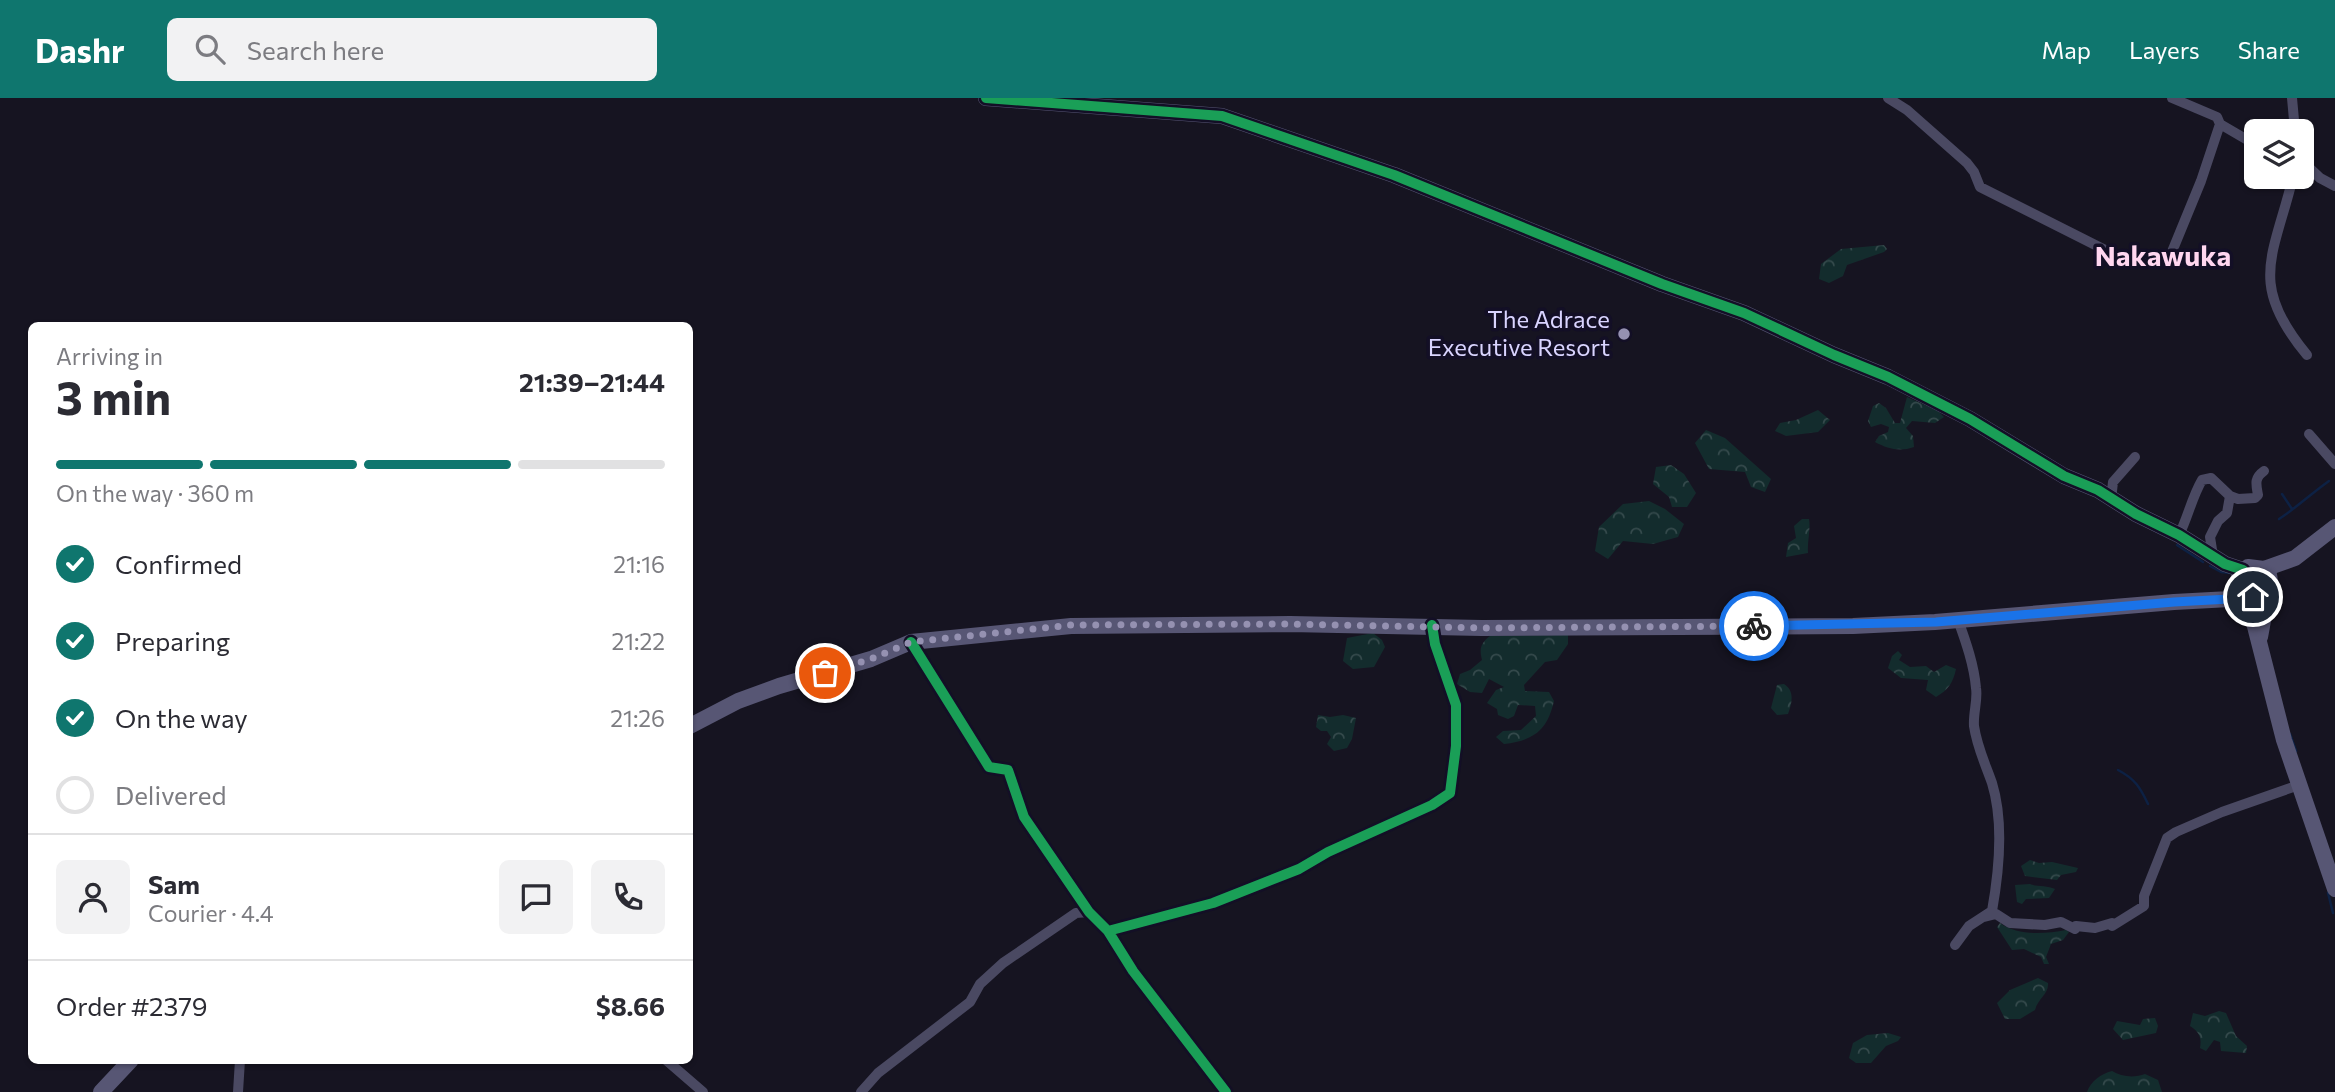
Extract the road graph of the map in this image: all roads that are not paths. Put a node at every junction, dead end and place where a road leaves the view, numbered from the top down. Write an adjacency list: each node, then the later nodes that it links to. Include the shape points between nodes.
1 (986, 98): 17 (main road, via 1222,117 1394,175 1744,313 1888,377)
2 (1888, 98): 6 (street, via 1966,163 1980,187 2137,264 2169,259)
3 (2172, 98): 6 (street, via 2217,117)
4 (2292, 98): 5 (street)
5 (2294, 119)
6 (2220, 124): 7 (street)
7 (2244, 138)
8 (2314, 172): 9 (street)
9 (2335, 186)
10 (2289, 189): 11 (street, via 2276,232 2269,287 2283,322)
11 (2307, 355)
12 (2309, 434): 14 (street)
13 (2135, 457): 17 (street, via 2113,482)
14 (2335, 464)
15 (2264, 471): 16 (street, via 2258,475 2255,498)
16 (2230, 496): 19 (street, via 2211,478 2202,480); 20 (street, via 2227,513 2210,537)
17 (2111, 500): 19 (main road)
18 (2335, 527): 22 (main road)
19 (2179, 535): 20 (main road)
20 (2213, 556): 21 (main road)
21 (2243, 570): 22 (main road, via 2251,567); 24 (main road)
22 (2268, 580): 23 (main road, via 2260,597); 28 (main road)
23 (2247, 595): 24 (main road, via 2241,587); 28 (main road)
24 (2230, 599): 25 (main road)
25 (1958, 620): 26 (main road, via 1800,627); 33 (street, via 1977,691 1974,723 1980,757 1992,784 2001,850 1992,911)
26 (1432, 625): 27 (main road, via 1071,625); 34 (street, via 1456,705 1450,793 1299,869 1213,903)
27 (911, 642): 29 (main road, via 738,701); 32 (street, via 989,767 1007,770 1024,817)
28 (2259, 643): 30 (main road)
29 (693, 724)
30 (2299, 785): 31 (main road); 33 (street, via 2222,812 2167,838 2144,906 2112,926 2075,929 2061,922 2021,924 1996,914)
31 (2335, 888)
32 (1089, 912): 34 (street); 42 (street, via 1076,913 1003,963 980,984 970,1002)
33 (1984, 916): 35 (street, via 1969,926)
34 (1108, 931): 43 (street)
35 (1955, 945)
36 (127, 1064): 39 (main road)
37 (240, 1064): 40 (street)
38 (671, 1064): 41 (street)
39 (101, 1092)
40 (239, 1092)
41 (703, 1092)
42 (860, 1092)
43 (1226, 1092)

